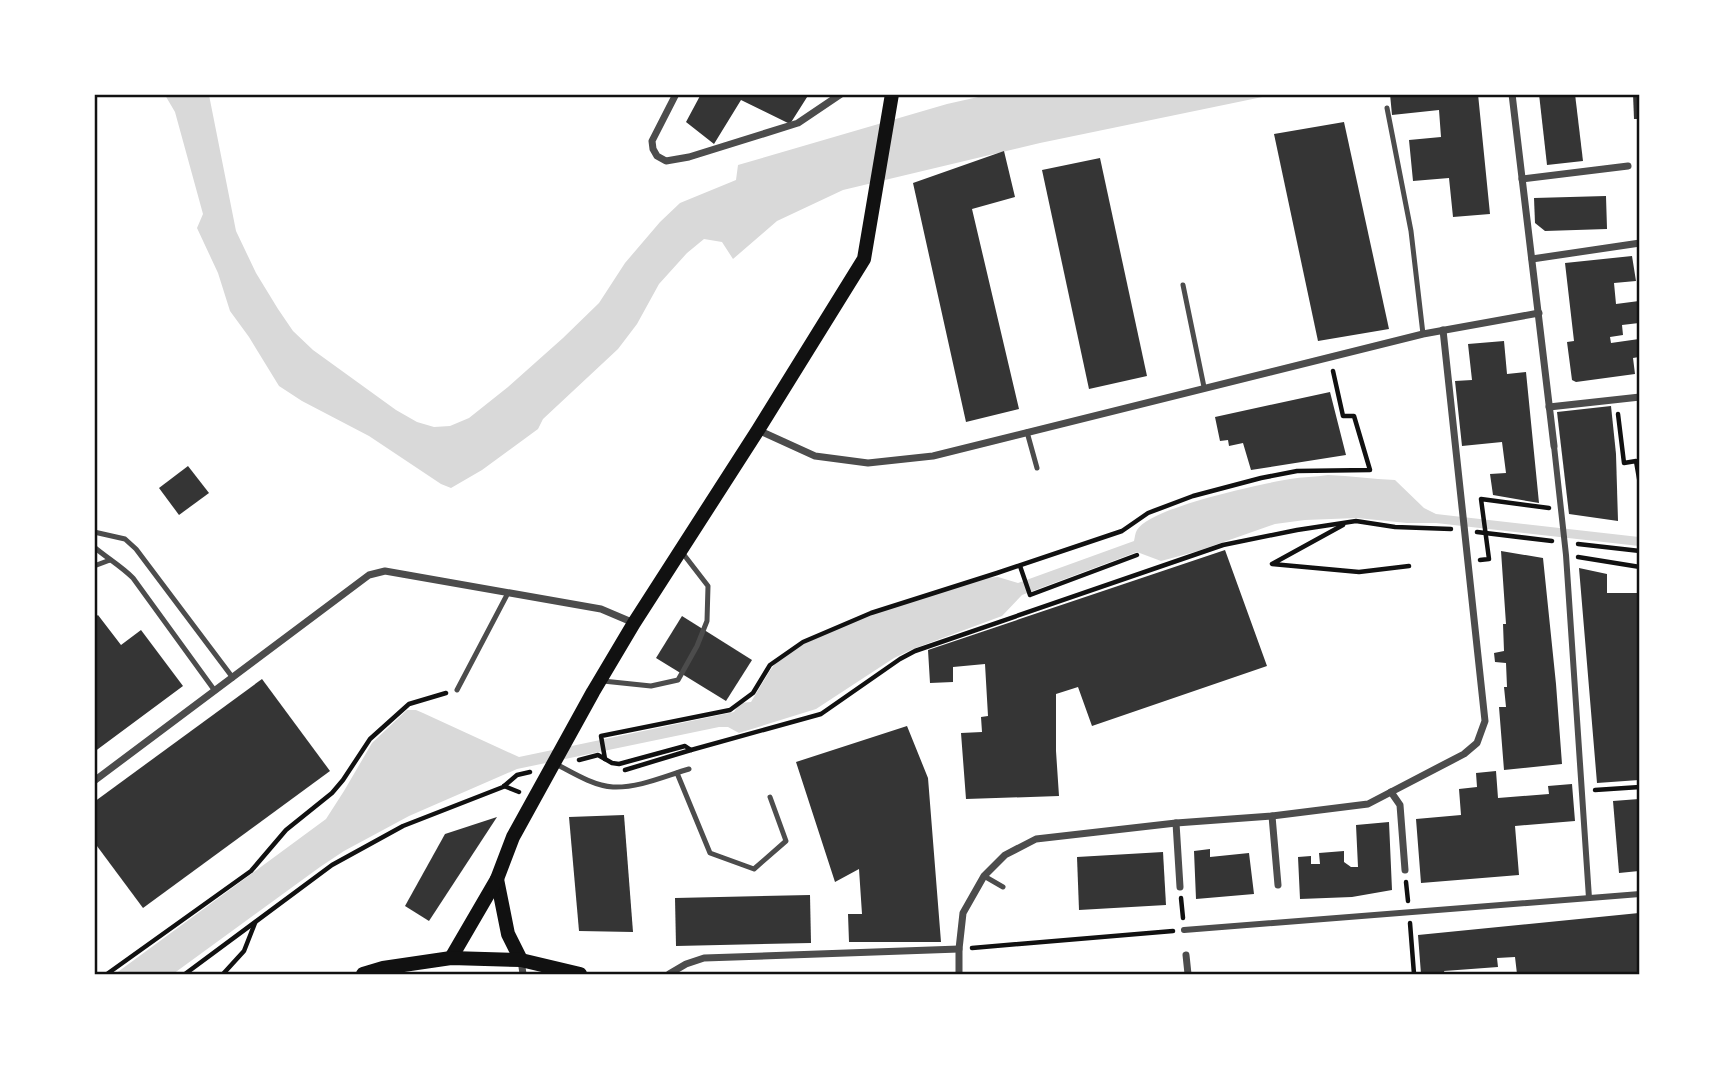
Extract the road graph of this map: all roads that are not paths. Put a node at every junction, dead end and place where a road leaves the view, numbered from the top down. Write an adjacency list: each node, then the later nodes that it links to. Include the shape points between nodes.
1 (676, 94): 2 (street, via 652,141 657,156 666,161 797,123)
2 (841, 94)
3 (892, 94): 17 (main road, via 864,260)
4 (1512, 94): 7 (street)
5 (1387, 108): 13 (lane, via 1411,231)
6 (1628, 166): 7 (street)
7 (1522, 179): 9 (street)
8 (1640, 243): 9 (street)
9 (1532, 260): 11 (street)
10 (1183, 285): 14 (lane)
11 (1539, 313): 12 (street); 16 (street)
12 (1443, 330): 13 (street); 36 (street, via 1485,721 1477,743 1464,754)
13 (1423, 334): 14 (street)
14 (1204, 387): 18 (street)
15 (1640, 397): 16 (street)
16 (1549, 407): 19 (street)
17 (758, 430): 18 (street, via 815,456 868,463 933,456); 23 (main road)
18 (1027, 432): 20 (lane)
19 (1554, 446): 47 (street, via 1566,555)
20 (1037, 468)
21 (94, 532): 28 (lane, via 125,539 136,549)
22 (94, 547): 24 (lane)
23 (681, 551): 27 (main road); 29 (lane, via 708,586 707,621 678,680 650,686)
24 (110, 560): 25 (lane); 31 (lane, via 133,578)
25 (94, 566)
26 (508, 593): 27 (street, via 601,609); 28 (street, via 385,571 369,575); 30 (lane)
27 (634, 623): 29 (main road)
28 (233, 678): 31 (street)
29 (600, 680): 32 (main road, via 564,743)
30 (457, 690)
31 (215, 691): 35 (street)
32 (559, 766): 34 (lane, via 611,787); 42 (main road, via 540,787)
33 (690, 769): 34 (lane)
34 (677, 773): 37 (lane, via 710,853 754,869 786,841)
35 (94, 781)
36 (1391, 792): 38 (street, via 1368,804); 40 (street, via 1400,805)
37 (771, 797)
38 (1272, 816): 39 (street); 43 (street)
39 (1176, 823): 41 (street, via 1037,839 1005,855); 45 (street)
40 (1405, 870)
41 (984, 876): 44 (lane); 49 (street, via 963,913)
42 (497, 879): 51 (main road); 52 (main road, via 508,934)
43 (1279, 886)
44 (1003, 887)
45 (1180, 887)
46 (1640, 894): 47 (street)
47 (1589, 898): 48 (street)
48 (1184, 930)
49 (959, 949): 55 (street, via 704,958); 56 (street)
50 (1186, 955): 57 (street)
51 (451, 958): 52 (main road); 53 (main road)
52 (522, 967): 54 (main road)
53 (363, 975)
54 (580, 975)
55 (669, 975)
56 (959, 975)
57 (1188, 975)

